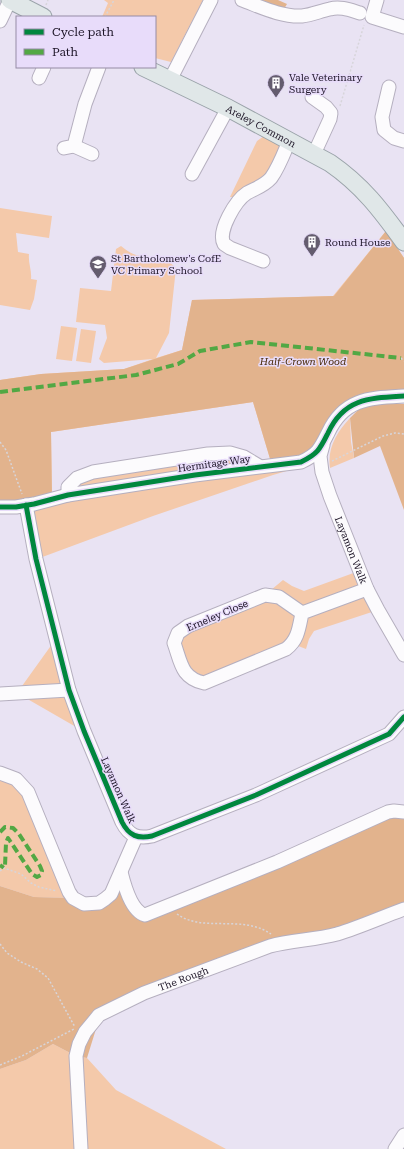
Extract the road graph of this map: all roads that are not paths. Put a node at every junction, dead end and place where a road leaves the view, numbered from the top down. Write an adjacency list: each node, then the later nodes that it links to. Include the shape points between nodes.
1 (10, 0): 5 (main road); 7 (street)
2 (211, 0): 11 (street)
3 (242, 0): 6 (street, via 290,16 343,8)
4 (377, 0): 8 (street, via 372,17)
5 (41, 16)
6 (362, 18)
7 (0, 21)
8 (404, 27)
9 (99, 68): 17 (street, via 69,147)
10 (145, 68): 11 (main road, Areley Common)
11 (170, 80): 14 (main road, Areley Common)
12 (389, 87): 16 (street, via 382,117 384,130 394,138)
13 (312, 97): 18 (street, via 326,106 330,113 330,119)
14 (228, 108): 15 (main road, Areley Common); 19 (street)
15 (289, 141): 18 (main road, Areley Common); 21 (street, via 272,177 266,184 247,193 234,207 222,236 224,244 230,248)
16 (404, 141)
17 (92, 154)
18 (314, 154): 20 (main road, Areley Common, via 345,173 370,198)
19 (192, 174)
20 (404, 242)
21 (263, 261)
22 (404, 396): 23 (street, Hermitage Way, via 369,398 351,406 341,413)
23 (323, 445): 24 (street, Hermitage Way, via 315,454 301,462); 28 (street, Layamon Walk, via 321,466 330,496)
24 (259, 466): 25 (street, Hermitage Way); 25 (street, via 244,457 230,453 208,454 93,472 77,478 68,486)
25 (68, 495): 26 (street, Hermitage Way)
26 (26, 505): 27 (street, Hermitage Way); 31 (street, Layamon Walk, via 36,559)
27 (0, 507)
28 (367, 589): 29 (street); 30 (street, Layamon Walk)
29 (302, 613): 29 (street, Erneley Close, via 293,644 204,683 194,681 185,672 174,643 178,633 188,626 265,595 280,597)
30 (403, 652)
31 (69, 690): 32 (street); 38 (street, Layamon Walk, via 122,822 127,831)
32 (0, 694)
33 (404, 717): 35 (street, Layamon Walk)
34 (404, 727): 35 (street)
35 (389, 734): 38 (street, Layamon Walk, via 223,809 152,836)
36 (0, 773): 39 (street, via 16,779 28,792 68,892 73,898 84,904 99,903 111,894)
37 (404, 812): 39 (street, via 388,812 277,862 144,915 131,901)
38 (136, 837): 39 (street)
39 (121, 872)
40 (404, 909): 42 (street, The Rough, via 338,934 270,946 144,993 99,1015 85,1032 76,1056)
41 (404, 1135): 43 (street)
42 (81, 1149)
43 (395, 1149)

